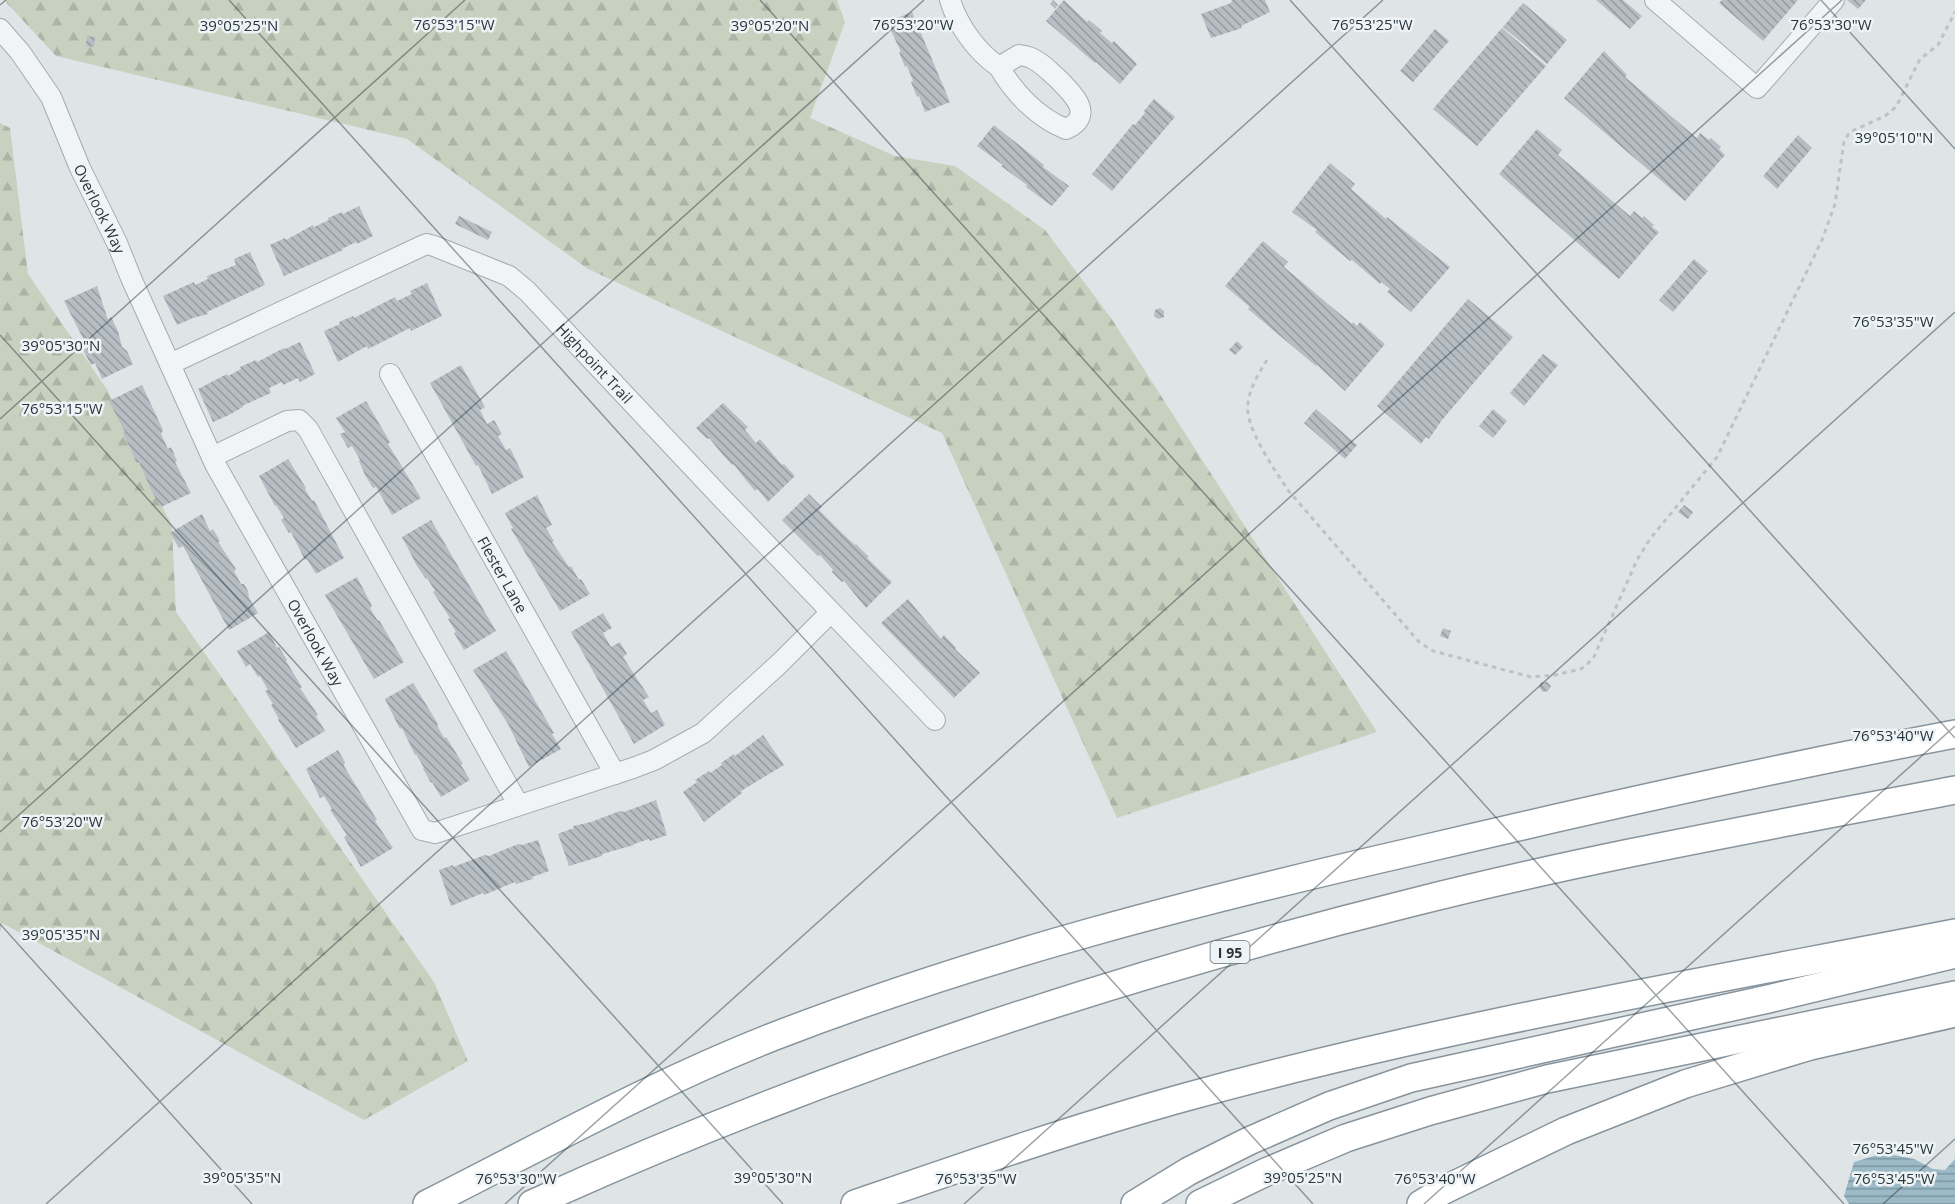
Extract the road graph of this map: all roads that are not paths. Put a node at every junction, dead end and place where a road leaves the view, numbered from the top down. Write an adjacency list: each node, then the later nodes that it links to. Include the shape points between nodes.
1 (950, 0): 5 (street, via 968,35)
2 (1655, 0): 3 (street, via 1757,88)
3 (1834, 0)
4 (0, 29): 6 (street, Overlook Way, via 51,97)
5 (999, 67)
6 (170, 364): 8 (street, Overlook Way); 9 (street, Highpoint Trail, via 415,248 434,246 518,282)
7 (390, 374): 12 (street, Flester Lane)
8 (212, 457): 14 (street, Overlook Way, via 422,830 435,833); 14 (street, via 287,422 299,420 308,429)
9 (831, 612): 10 (street, Highpoint Trail); 12 (street, Overlook Way, via 703,733 654,760)
10 (935, 720)
11 (1955, 734): 19 (highway, via 1595,808 1060,940 917,985 765,1040 676,1077)
12 (615, 774): 14 (street, Overlook Way)
13 (1955, 790): 20 (highway, I 95, via 1504,881 1174,968 992,1024 755,1109)
14 (518, 804)
15 (1955, 933): 21 (highway, via 1577,1006 1330,1060 1055,1136)
16 (1955, 954): 22 (highway, via 1411,1078 1329,1106 1249,1141)
17 (1955, 994): 23 (highway, via 1547,1079 1430,1111 1346,1138)
18 (1955, 1014): 24 (highway, via 1810,1046 1686,1084 1566,1131)
19 (430, 1201)
20 (532, 1204)
21 (855, 1204)
22 (1135, 1204)
23 (1200, 1204)
24 (1421, 1204)

